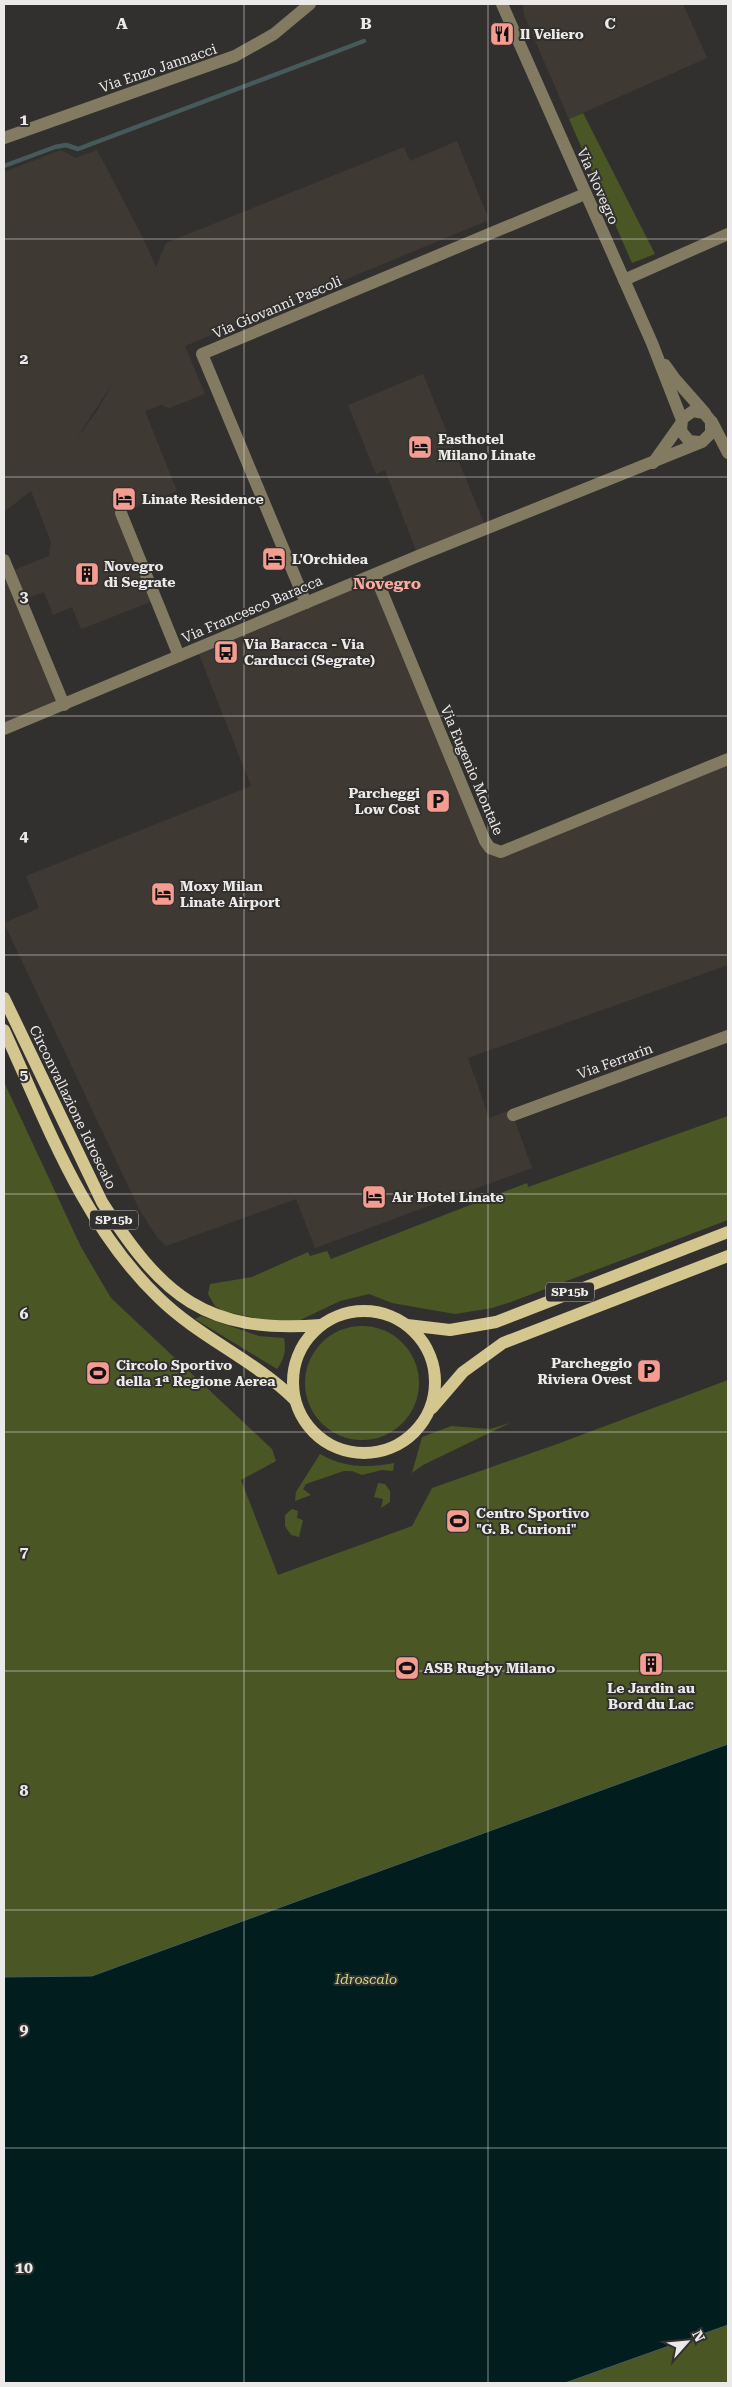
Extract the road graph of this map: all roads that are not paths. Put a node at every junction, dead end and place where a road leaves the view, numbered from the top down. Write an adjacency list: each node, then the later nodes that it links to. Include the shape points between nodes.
1 (310, 4): 5 (street, Via Enzo Jannacci, via 274,34 235,56)
2 (502, 4): 4 (street, Via Novegro)
3 (510, 4): 4 (street, Via Novegro)
4 (516, 37): 6 (street, Via Novegro)
5 (4, 138)
6 (585, 194): 8 (street, Via Novegro); 19 (street, Via Giovanni Pascoli, via 202,354)
7 (728, 234): 8 (street)
8 (624, 280): 9 (street, Via Novegro)
9 (653, 346): 10 (street, Via Novegro, via 674,379); 11 (street, Via Novegro)
10 (708, 417): 11 (street, via 700,411 693,411 686,414); 12 (street, via 712,432); 13 (street, Via Novegro)
11 (681, 423): 12 (street, via 685,438); 15 (street)
12 (702, 442): 14 (street, via 721,453); 15 (street, Via Francesco Baracca)
13 (728, 453)
14 (728, 462)
15 (653, 463): 18 (street, Via Francesco Baracca)
16 (121, 513): 20 (street)
17 (4, 560): 21 (street)
18 (375, 575): 19 (street, Via Francesco Baracca); 23 (street, Via Eugenio Montale, via 484,841 490,848 501,852)
19 (306, 603): 20 (street, Via Francesco Baracca)
20 (180, 656): 21 (street, Via Francesco Baracca)
21 (64, 705): 22 (street, Via Francesco Baracca)
22 (4, 729)
23 (728, 759)
24 (4, 998): 30 (main road, Circonvallazione Idroscalo / SP15b, via 102,1202 120,1230 163,1282 200,1309 237,1322 275,1328)
25 (4, 1030): 32 (main road, Circonvallazione Idroscalo / SP15b, via 71,1177 110,1243 159,1298 184,1320 267,1374)
26 (728, 1036): 27 (street, Via Ferrarin)
27 (513, 1115)
28 (728, 1232): 31 (main road, SP15b, via 496,1322 450,1330)
29 (728, 1256): 33 (main road, SP15b, via 503,1343 463,1372)
30 (321, 1325): 31 (main road, SP15b, via 344,1313 370,1311); 32 (main road, SP15b, via 310,1335 297,1359)
31 (407, 1325): 33 (main road, SP15b, via 419,1336 433,1365 436,1381)
32 (295, 1400): 33 (main road, SP15b, via 309,1426 320,1438 348,1452 388,1449 408,1438)
33 (430, 1410)

